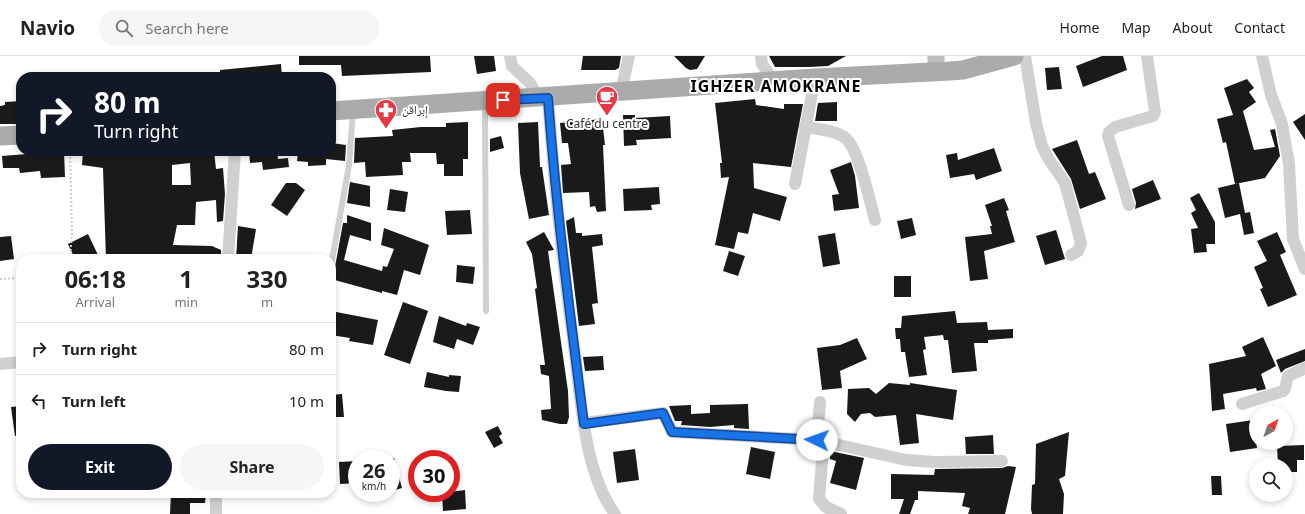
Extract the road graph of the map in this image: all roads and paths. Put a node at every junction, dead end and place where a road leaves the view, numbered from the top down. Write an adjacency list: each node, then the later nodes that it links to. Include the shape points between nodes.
1 (510, 56): 12 (street, via 512,66)
2 (629, 56): 11 (street)
3 (761, 56): 10 (street, via 762,64)
4 (1014, 56): 8 (main road, via 963,70)
5 (1025, 56): 27 (street, via 1042,146 1065,183 1080,243 1078,251)
6 (1147, 56): 22 (street, via 1155,112 1153,116 1115,127 1108,132)
7 (1262, 56): 28 (street, via 1271,95 1282,124 1289,164 1293,238)
8 (936, 64): 9 (main road)
9 (815, 78): 10 (main road); 16 (street)
10 (774, 81): 11 (main road)
11 (621, 92): 12 (main road)
12 (544, 98): 13 (main road); 37 (street)
13 (484, 102): 14 (main road); 31 (lane)
14 (353, 109): 15 (main road); 26 (lane, via 349,165)
15 (336, 111)
16 (806, 127): 21 (street); 23 (street, via 844,136 849,141 856,152)
17 (16, 135): 18 (main road)
18 (0, 136)
19 (70, 156): 24 (path)
20 (235, 156): 25 (street)
21 (795, 184)
22 (1129, 205)
23 (875, 220)
24 (70, 254)
25 (228, 254)
26 (333, 254)
27 (1071, 255)
28 (1305, 269)
29 (16, 278): 30 (path)
30 (0, 279)
31 (486, 311)
32 (16, 362): 33 (street)
33 (0, 364)
34 (1305, 368): 36 (street, via 1288,376 1286,389 1283,391)
35 (820, 402): 38 (street)
36 (1242, 404)
37 (584, 424): 38 (street, via 663,413 672,432); 42 (street, via 596,473 609,506)
38 (817, 440): 39 (street, via 906,460); 43 (street, via 823,449 819,499 826,507)
39 (1002, 461)
40 (216, 498): 41 (street)
41 (216, 514)
42 (615, 514)
43 (841, 514)

